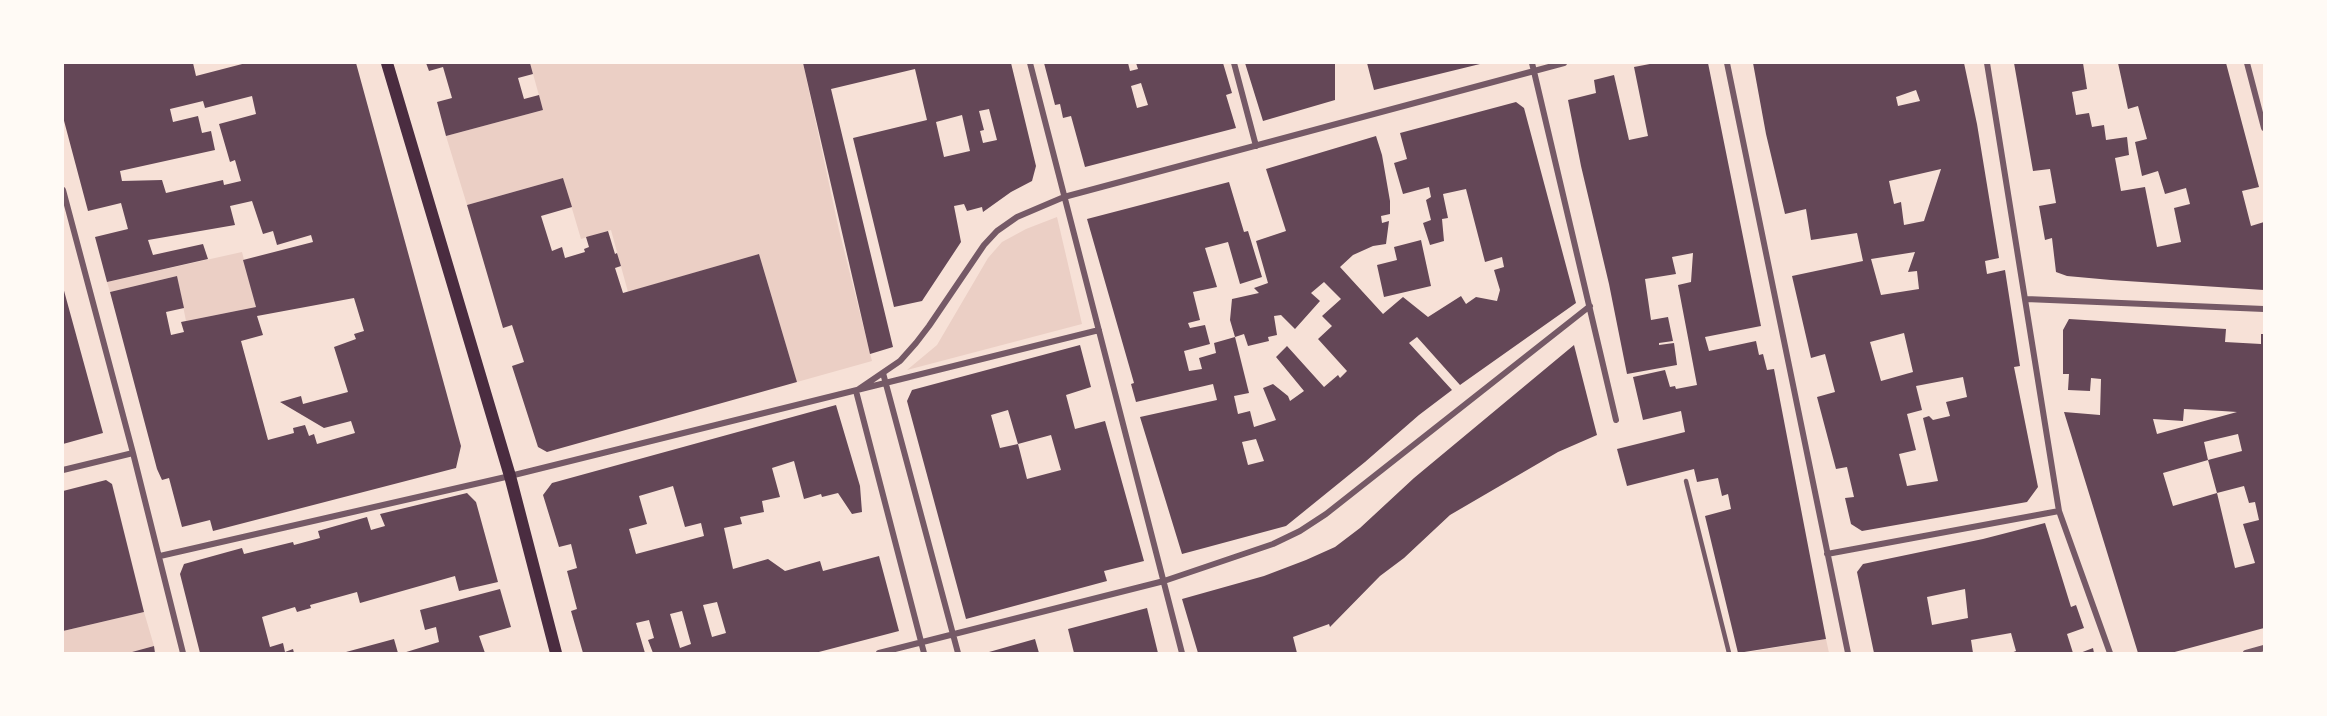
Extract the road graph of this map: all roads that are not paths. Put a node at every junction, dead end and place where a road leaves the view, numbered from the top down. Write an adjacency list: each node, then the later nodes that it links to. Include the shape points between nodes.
1 (387, 63): 24 (main road)
2 (1030, 63): 13 (street)
3 (1234, 63): 11 (street)
4 (1532, 63): 9 (street)
5 (1564, 63): 9 (street)
6 (1727, 63): 27 (street)
7 (1987, 63): 14 (street)
8 (2247, 63): 10 (street)
9 (1534, 71): 11 (street); 15 (street)
10 (2264, 128)
11 (1256, 146): 13 (street)
12 (63, 190): 22 (street)
13 (1064, 197): 17 (street); 18 (street, via 1017,217 998,231 984,245 929,326 900,361)
14 (2026, 299): 16 (street); 26 (street)
15 (1590, 306): 21 (street); 29 (street, via 1309,526 1273,544)
16 (2264, 309)
17 (1099, 330): 19 (street); 29 (street)
18 (883, 373): 19 (street); 20 (street)
19 (887, 384): 20 (street); 30 (street)
20 (856, 391): 24 (street); 31 (street)
21 (1616, 420)
22 (134, 453): 23 (street); 28 (street)
23 (63, 470)
24 (510, 476): 28 (street); 34 (main road)
25 (1686, 481): 39 (lane)
26 (2059, 511): 27 (street); 41 (street)
27 (1827, 554): 40 (street)
28 (160, 556): 33 (street)
29 (1164, 581): 30 (street); 38 (street)
30 (954, 634): 31 (street); 37 (street)
31 (921, 642): 35 (street); 36 (street)
32 (2264, 648): 42 (street)
33 (183, 653)
34 (556, 653)
35 (879, 653)
36 (924, 653)
37 (958, 653)
38 (1182, 653)
39 (1729, 653)
40 (1848, 653)
41 (2110, 653)
42 (2246, 653)

